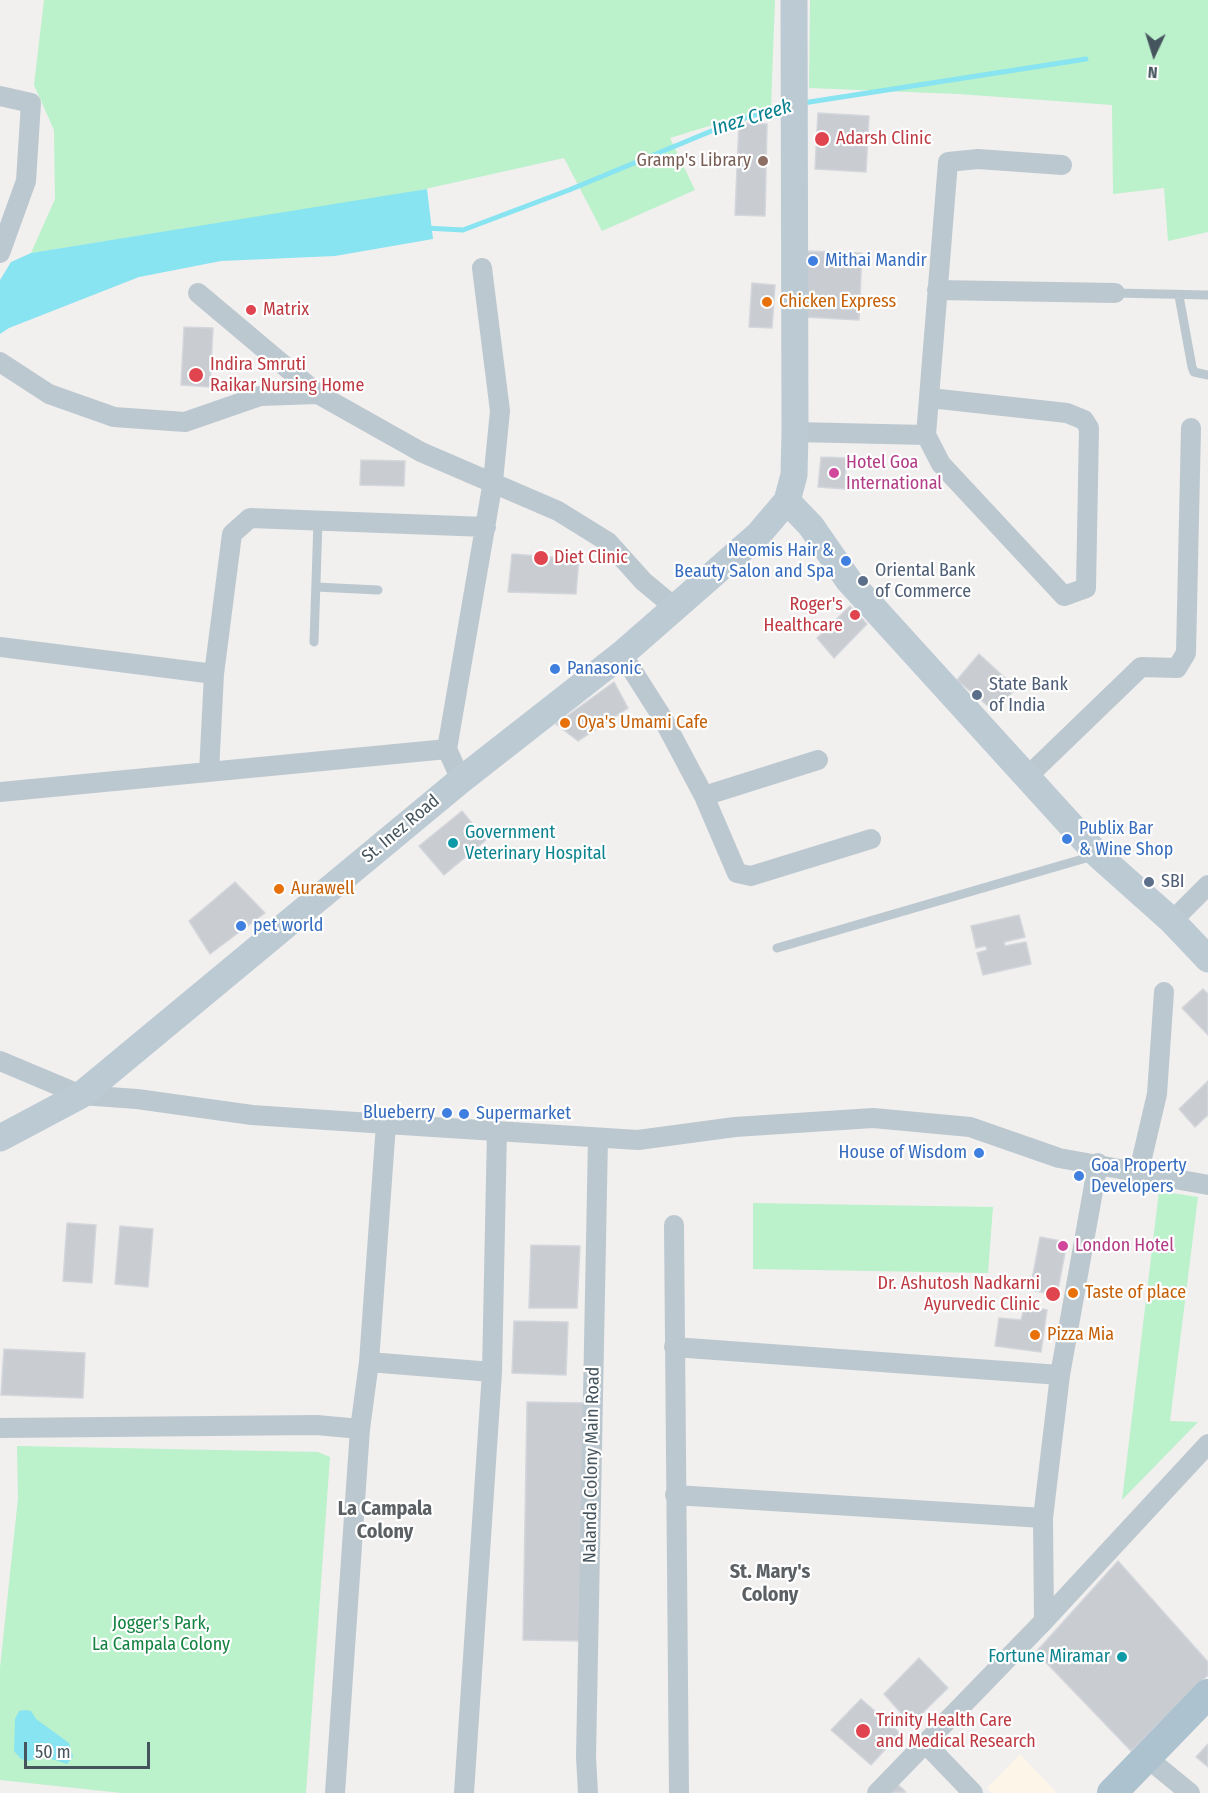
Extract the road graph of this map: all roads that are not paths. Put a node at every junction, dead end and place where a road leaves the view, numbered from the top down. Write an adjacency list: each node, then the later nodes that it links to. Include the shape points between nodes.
1 (794, 0): 16 (main road)
2 (0, 96): 4 (street, via 31,103 26,181)
3 (1062, 165): 6 (street, via 978,159 948,162)
4 (0, 253)
5 (482, 268): 18 (street, via 500,411)
6 (937, 290): 8 (street); 14 (street)
7 (198, 293): 13 (street)
8 (1115, 293): 10 (lane)
9 (1208, 295): 10 (lane)
10 (1179, 296): 12 (lane, via 1192,367 1194,372)
11 (0, 362): 13 (street, via 49,394 114,417 185,422 260,396)
12 (1208, 375)
13 (318, 394): 18 (street, via 421,452)
14 (930, 398): 17 (street); 17 (street, via 1067,413 1083,420 1089,428 1086,588 1064,596 941,464)
15 (1191, 428): 32 (street, via 1186,653 1177,669 1141,667)
16 (795, 432): 17 (street); 19 (main road, via 794,475)
17 (926, 435)
18 (493, 481): 21 (street); 24 (street, via 558,512 608,542 643,581)
19 (787, 501): 24 (main road, St. Inez Road, via 759,535); 32 (main road, via 812,526 849,581)
20 (318, 521): 21 (street); 22 (lane); 28 (street, via 250,518 232,534)
21 (486, 527): 29 (street)
22 (316, 587): 23 (lane); 25 (lane)
23 (378, 590)
24 (673, 606): 27 (main road, St. Inez Road)
25 (314, 642)
26 (0, 647): 28 (street)
27 (622, 654): 33 (main road, St. Inez Road); 35 (street, via 662,717)
28 (214, 674): 31 (street)
29 (447, 749): 31 (street); 33 (street)
30 (818, 760): 35 (street)
31 (209, 772): 34 (street)
32 (1028, 776): 37 (main road)
33 (461, 780): 44 (main road, St. Inez Road)
34 (0, 792)
35 (704, 796): 36 (street, via 737,873 743,876)
36 (871, 839)
37 (1098, 855): 39 (main road); 40 (lane)
38 (1208, 885): 39 (street)
39 (1172, 921): 41 (main road)
40 (777, 948)
41 (1208, 959)
42 (1164, 993): 50 (street, via 1157,1094)
43 (0, 1061): 44 (street)
44 (81, 1095): 45 (street); 47 (main road, St. Inez Road)
45 (386, 1124): 46 (street); 54 (street)
46 (497, 1130): 48 (street); 55 (street)
47 (0, 1138)
48 (598, 1138): 49 (street, via 638,1140 735,1127 873,1118 970,1128 1059,1158); 69 (street, Nalanda Colony Main Road)
49 (1098, 1163): 50 (street); 56 (street)
50 (1139, 1171): 51 (street)
51 (1208, 1185)
52 (674, 1225): 53 (street)
53 (674, 1347): 56 (street); 60 (street)
54 (369, 1362): 55 (street); 58 (street)
55 (492, 1372): 68 (street)
56 (1060, 1375): 61 (street)
57 (0, 1428): 58 (street, via 317,1425)
58 (360, 1429): 67 (street)
59 (1208, 1444): 62 (street)
60 (675, 1495): 61 (street); 70 (street)
61 (1043, 1518): 62 (street)
62 (1044, 1621): 65 (street)
63 (1208, 1694): 73 (main road)
64 (1208, 1715): 66 (main road)
65 (926, 1744): 71 (street); 72 (street)
66 (1157, 1766): 74 (main road); 75 (street)
67 (335, 1793)
68 (464, 1793)
69 (588, 1793)
70 (679, 1793)
71 (877, 1793)
72 (973, 1793)
73 (1112, 1793)
74 (1130, 1793)
75 (1190, 1793)

